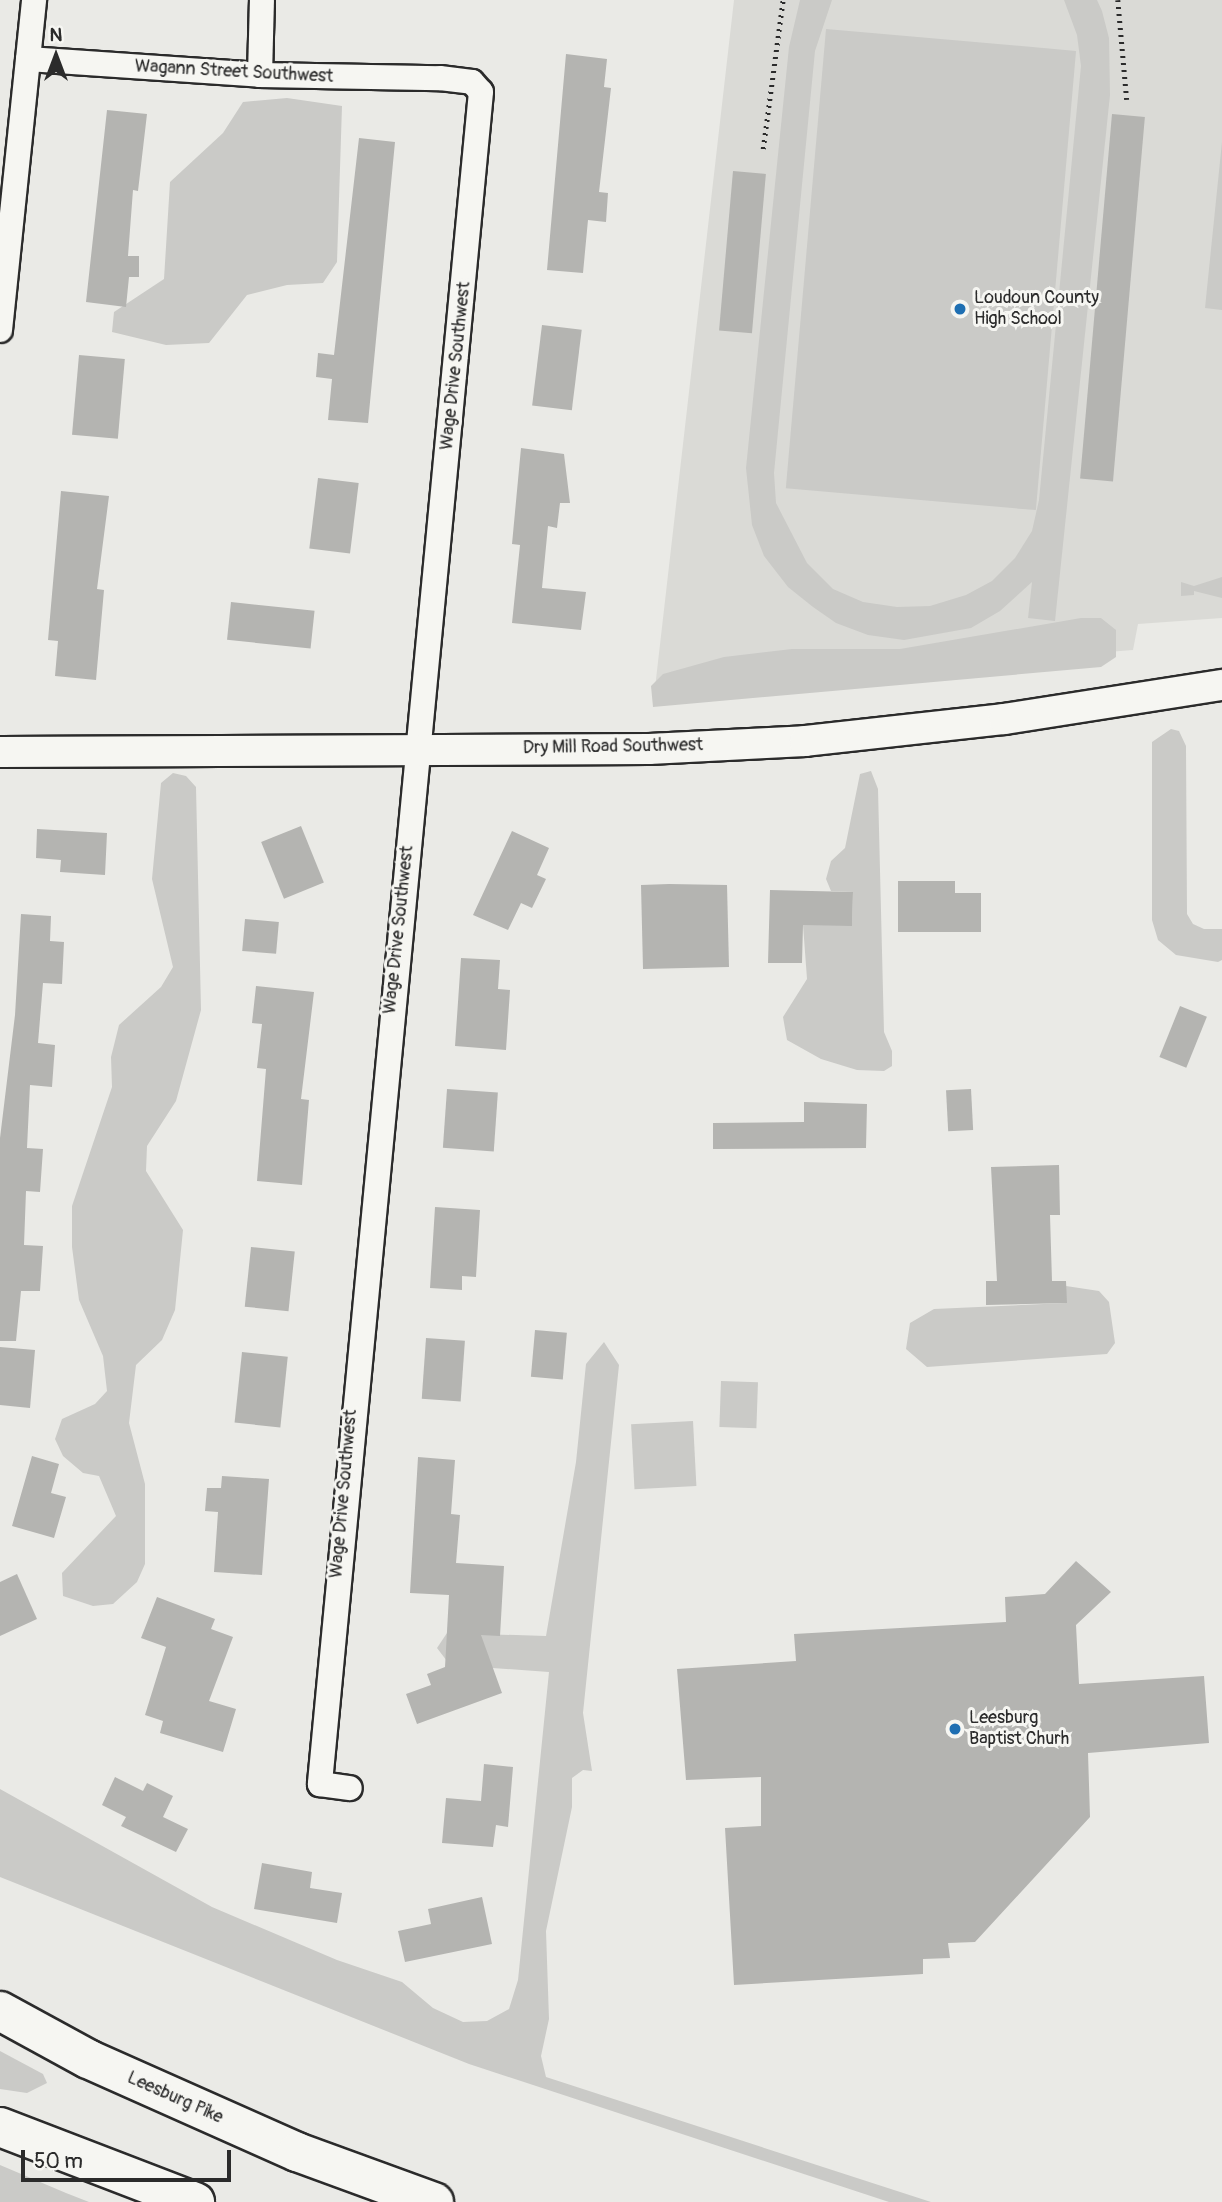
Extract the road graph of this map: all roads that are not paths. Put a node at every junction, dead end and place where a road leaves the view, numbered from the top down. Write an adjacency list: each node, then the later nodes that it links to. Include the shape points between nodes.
1 (34, 0): 3 (street)
2 (262, 0): 4 (street)
3 (28, 59): 4 (street, Wagann Street Southwest); 6 (street)
4 (260, 75): 5 (street, Wagann Street Southwest)
5 (440, 78): 8 (street, Wage Drive Southwest, via 472,82 481,92 482,106)
6 (0, 330)
7 (1222, 685): 8 (street, Dry Mill Road Southwest, via 991,720 805,741)
8 (417, 750): 9 (street, Dry Mill Road Southwest); 10 (street, Wage Drive Southwest, via 320,1784)
9 (0, 752)
10 (350, 1788)
11 (0, 2011): 14 (highway, Leesburg Pike, via 88,2059 297,2152)
12 (0, 2127): 13 (highway)
13 (195, 2202)
14 (434, 2202)

